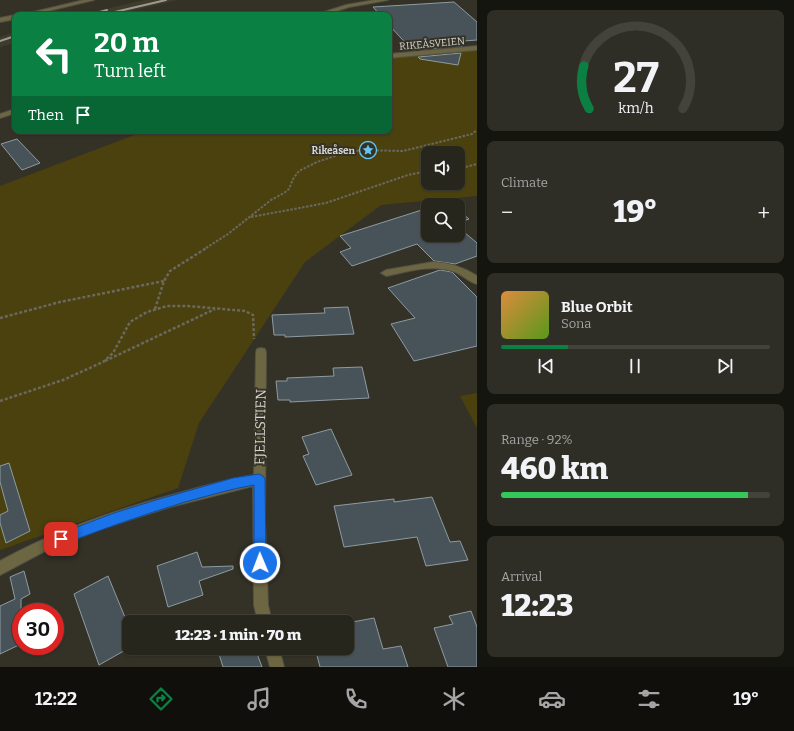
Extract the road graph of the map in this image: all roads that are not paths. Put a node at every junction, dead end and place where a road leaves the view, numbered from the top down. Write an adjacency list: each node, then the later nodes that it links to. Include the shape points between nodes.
1 (91, 0): 3 (street)
2 (385, 0): 4 (street)
3 (37, 12)
4 (328, 12)
5 (12, 18): 6 (street)
6 (0, 20)
7 (477, 48): 8 (street, RIKEÅSVEIEN)
8 (392, 56)
9 (12, 112): 10 (street)
10 (0, 116)
11 (386, 273): 12 (street, via 432,264 447,265 467,272)
12 (477, 280)
13 (261, 352): 14 (street, FJELLSTIEN)
14 (259, 479): 15 (street, via 233,483 114,519 21,556); 16 (street, FJELLSTIEN, via 261,605)
15 (0, 568)
16 (263, 615)
17 (274, 655): 18 (street)
18 (277, 667)

